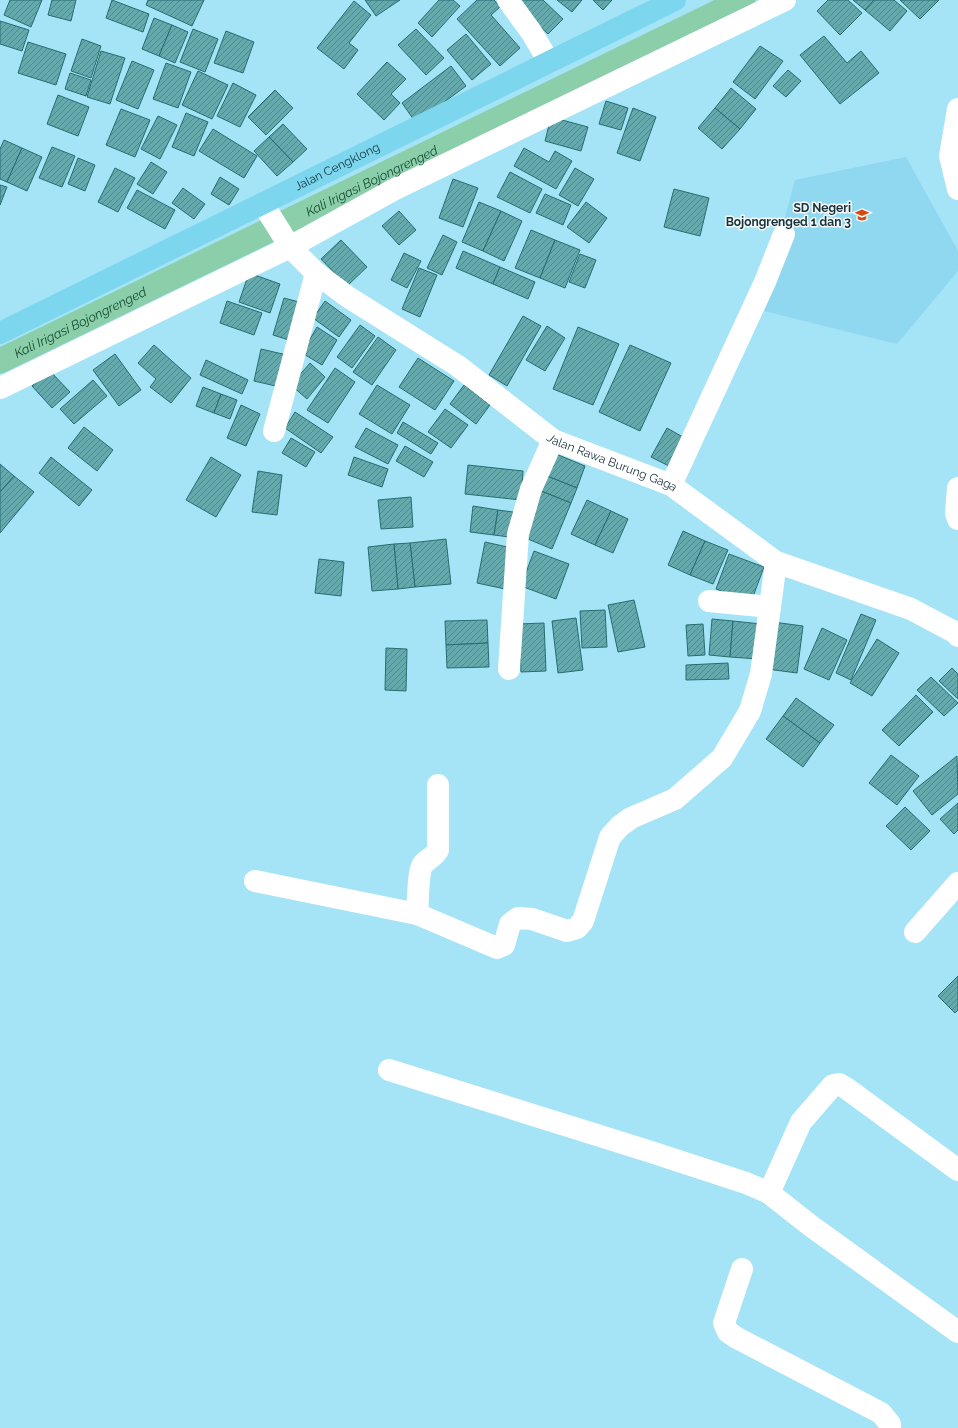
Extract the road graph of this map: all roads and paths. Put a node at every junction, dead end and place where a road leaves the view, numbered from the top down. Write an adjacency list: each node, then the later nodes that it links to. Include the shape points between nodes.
1 (508, 0): 4 (street)
2 (675, 0): 4 (main road, Jalan Cengklong)
3 (785, 0): 9 (street)
4 (549, 62): 7 (main road, Jalan Cengklong)
5 (958, 109): 6 (street, via 950,156)
6 (958, 189)
7 (266, 208): 9 (street, Jalan Rawa Burung Gaga); 11 (main road, Jalan Cengklong)
8 (784, 234): 15 (street, via 765,282)
9 (287, 243): 10 (street, Jalan Rawa Burung Gaga); 12 (street)
10 (316, 273): 13 (street); 14 (street, Jalan Rawa Burung Gaga, via 348,297 458,366)
11 (0, 333)
12 (0, 388)
13 (274, 431)
14 (552, 440): 15 (street, Jalan Rawa Burung Gaga); 22 (street, via 531,489 518,534)
15 (671, 485): 18 (street, Jalan Rawa Burung Gaga)
16 (958, 488): 17 (street)
17 (957, 515)
18 (776, 562): 20 (street); 21 (street, Jalan Rawa Burung Gaga, via 911,610)
19 (709, 601): 20 (street)
20 (770, 607): 26 (street, via 761,674 750,711 722,758 675,799 632,818 610,837 584,921 577,928 568,931 532,919 518,918 510,924 504,945 497,948)
21 (958, 636)
22 (509, 669)
23 (438, 785): 26 (street, via 438,850 421,867)
24 (255, 881): 26 (street)
25 (958, 882): 27 (street)
26 (417, 914)
27 (915, 932)
28 (389, 1070): 30 (street, via 663,1156)
29 (958, 1170): 30 (street, via 839,1084 833,1085 801,1122)
30 (769, 1193): 32 (street)
31 (742, 1269): 33 (street, via 724,1323 728,1332 881,1413 890,1424)
32 (958, 1332)
33 (890, 1428)

